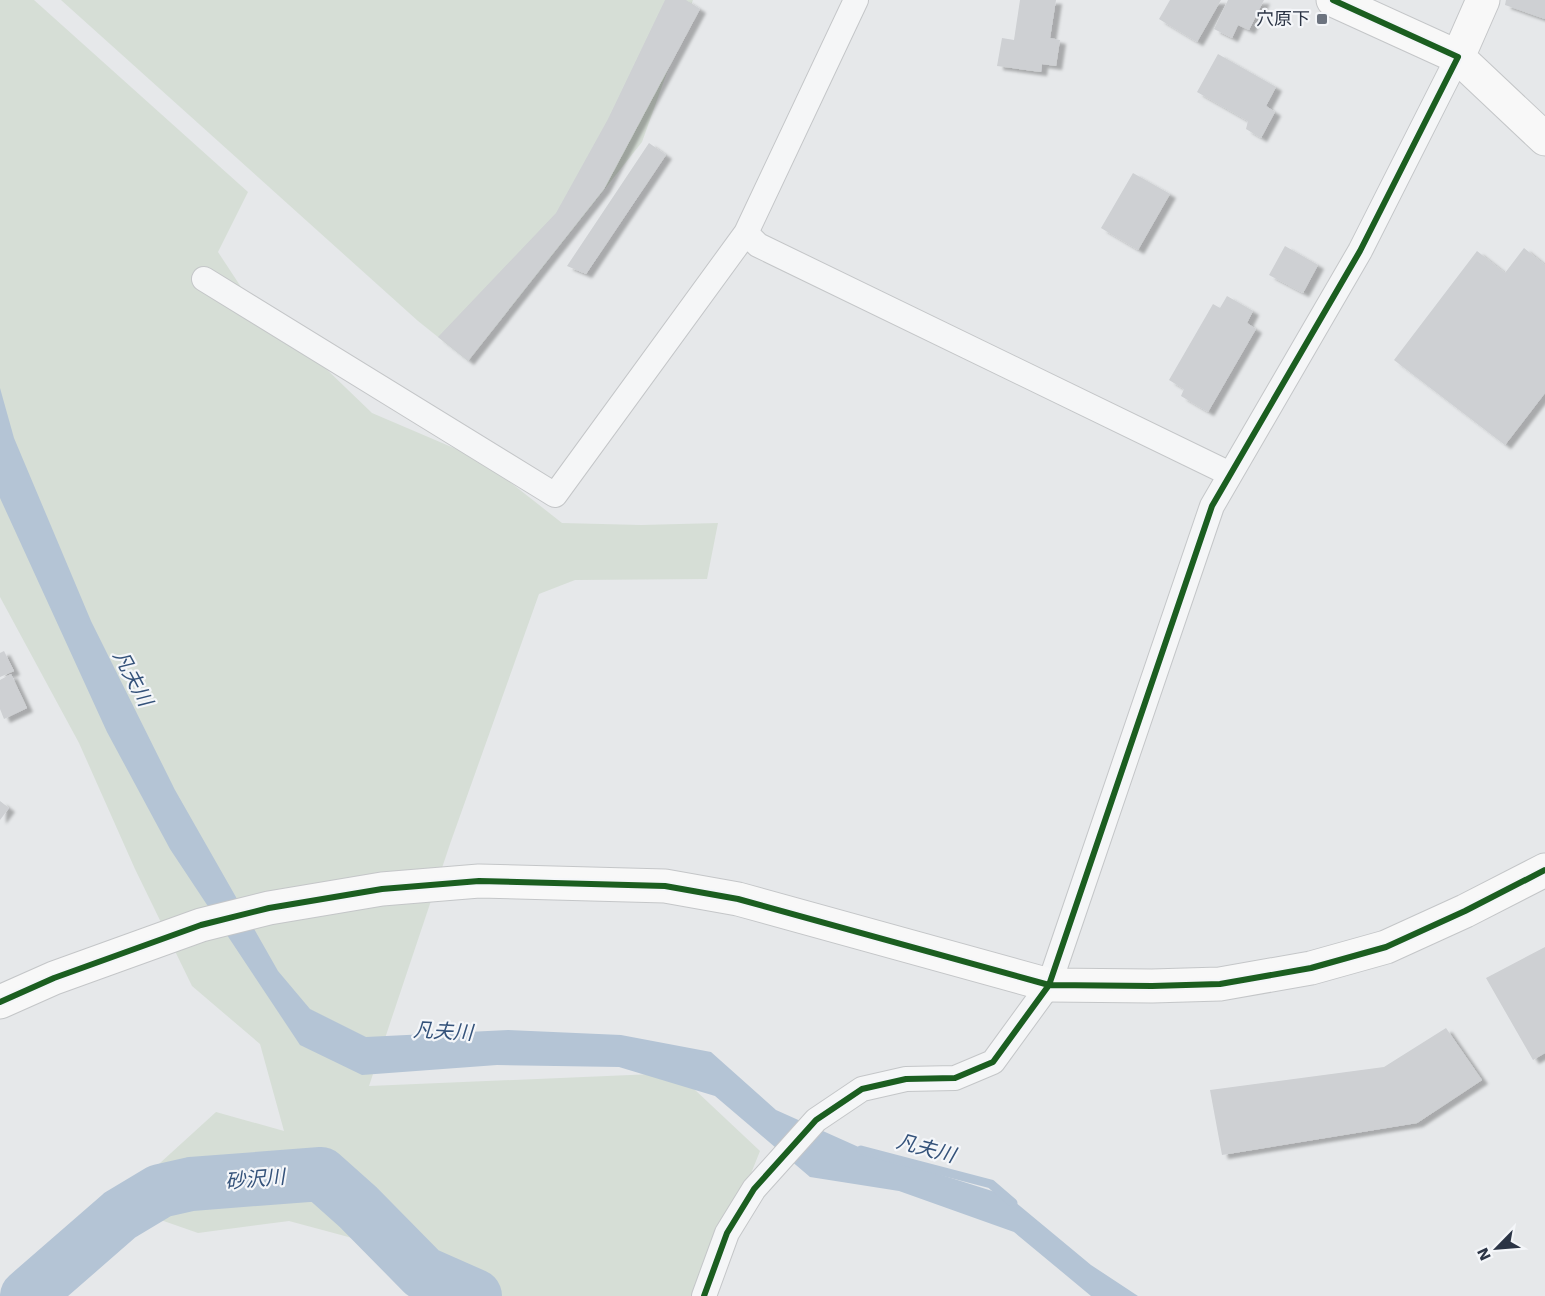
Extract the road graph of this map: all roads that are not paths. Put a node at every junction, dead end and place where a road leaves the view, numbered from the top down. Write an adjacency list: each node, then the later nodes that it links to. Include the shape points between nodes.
1 (856, 0): 6 (street)
2 (1333, 0): 4 (street)
3 (1483, 0): 4 (street)
4 (1458, 57): 5 (street); 8 (street, via 1360,251)
5 (1545, 139)
6 (746, 232): 7 (street, via 555,495); 8 (street, via 758,245)
7 (204, 279)
8 (1230, 474): 10 (street, via 1212,506)
9 (1545, 870): 10 (street, via 1386,947 1311,968 1220,984)
10 (1049, 985): 11 (street, via 738,899 676,888 480,881 382,889 268,908 201,925 54,978); 12 (street, via 993,1062 955,1078 906,1079 862,1089 816,1120 754,1189 728,1233)
11 (0, 1002)
12 (704, 1296)

